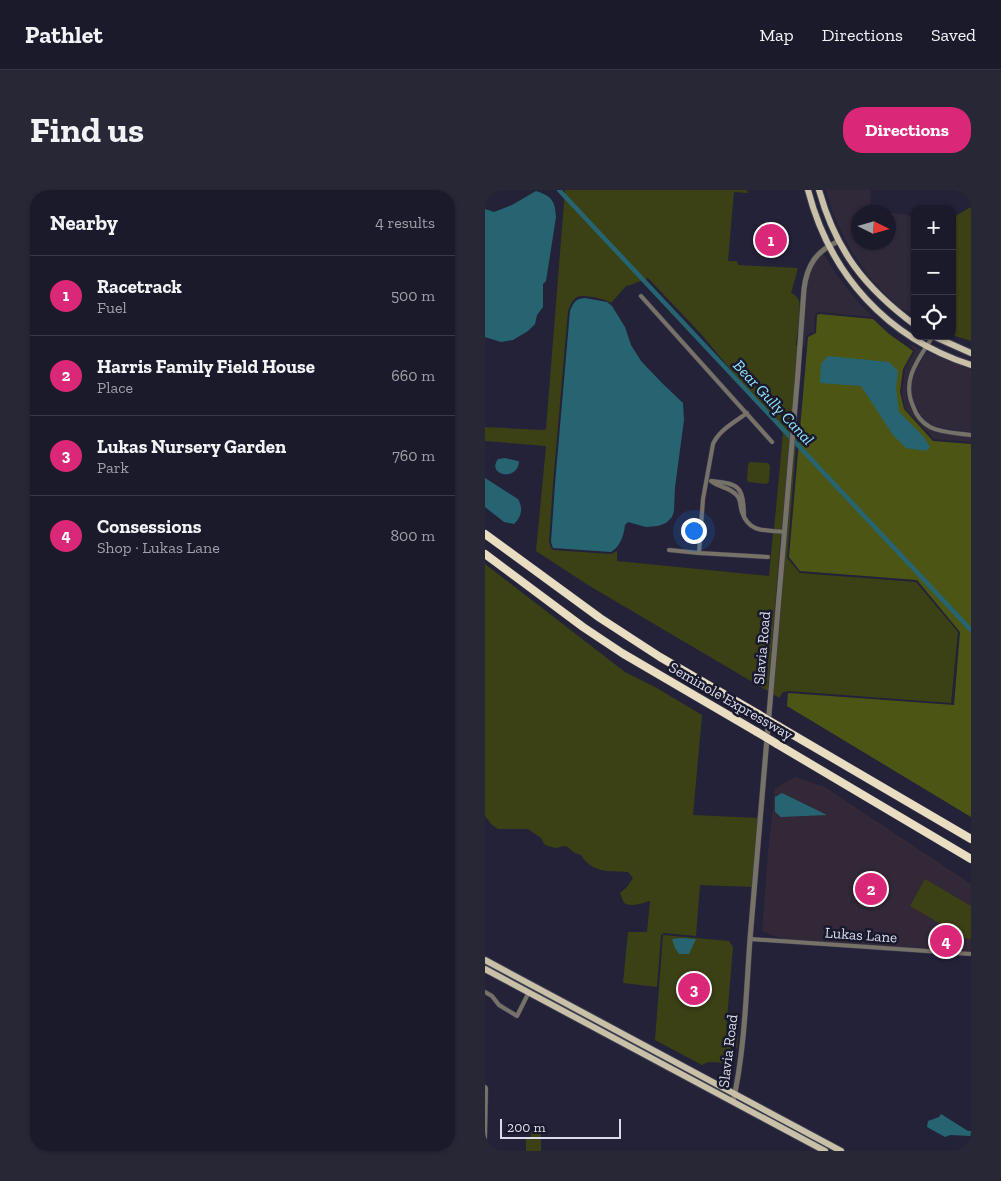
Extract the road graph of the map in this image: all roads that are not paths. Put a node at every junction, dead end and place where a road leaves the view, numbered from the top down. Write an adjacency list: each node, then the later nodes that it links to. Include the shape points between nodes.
1 (808, 190): 4 (main road)
2 (819, 190): 3 (main road)
3 (839, 241): 4 (street, Slavia Road); 6 (main road, via 865,280)
4 (828, 246): 9 (main road, via 871,304 888,321); 16 (street, Slavia Road, via 817,255 806,276)
5 (641, 296): 12 (street)
6 (911, 322)
7 (931, 340): 9 (street)
8 (942, 340): 10 (main road)
9 (927, 347): 11 (main road); 13 (street, via 908,383 914,410 930,427)
10 (971, 353)
11 (971, 365)
12 (747, 413): 14 (street); 15 (street, via 715,439)
13 (971, 434)
14 (772, 442)
15 (709, 481): 16 (street, via 735,493 744,517 754,528); 19 (street, via 702,509)
16 (784, 532): 24 (street, Slavia Road)
17 (485, 534): 22 (highway, Seminole Expressway, bridge, via 600,618 660,657)
18 (669, 550): 19 (street)
19 (699, 553): 21 (street)
20 (485, 554): 23 (highway, Seminole Expressway, bridge, via 615,648)
21 (768, 557)
22 (971, 838)
23 (971, 859)
24 (750, 939): 25 (street, Lukas Lane); 32 (street, Slavia Road)
25 (971, 954)
26 (485, 960): 28 (main road)
27 (485, 969): 30 (main road)
28 (533, 985): 30 (street); 32 (main road)
29 (485, 992): 30 (street, via 517,1016)
30 (529, 992): 33 (main road)
31 (485, 1087): 34 (street)
32 (735, 1094): 33 (street, Slavia Road); 37 (main road)
33 (733, 1102): 35 (main road)
34 (485, 1138)
35 (813, 1148): 36 (main road)
36 (825, 1151)
37 (841, 1151)

